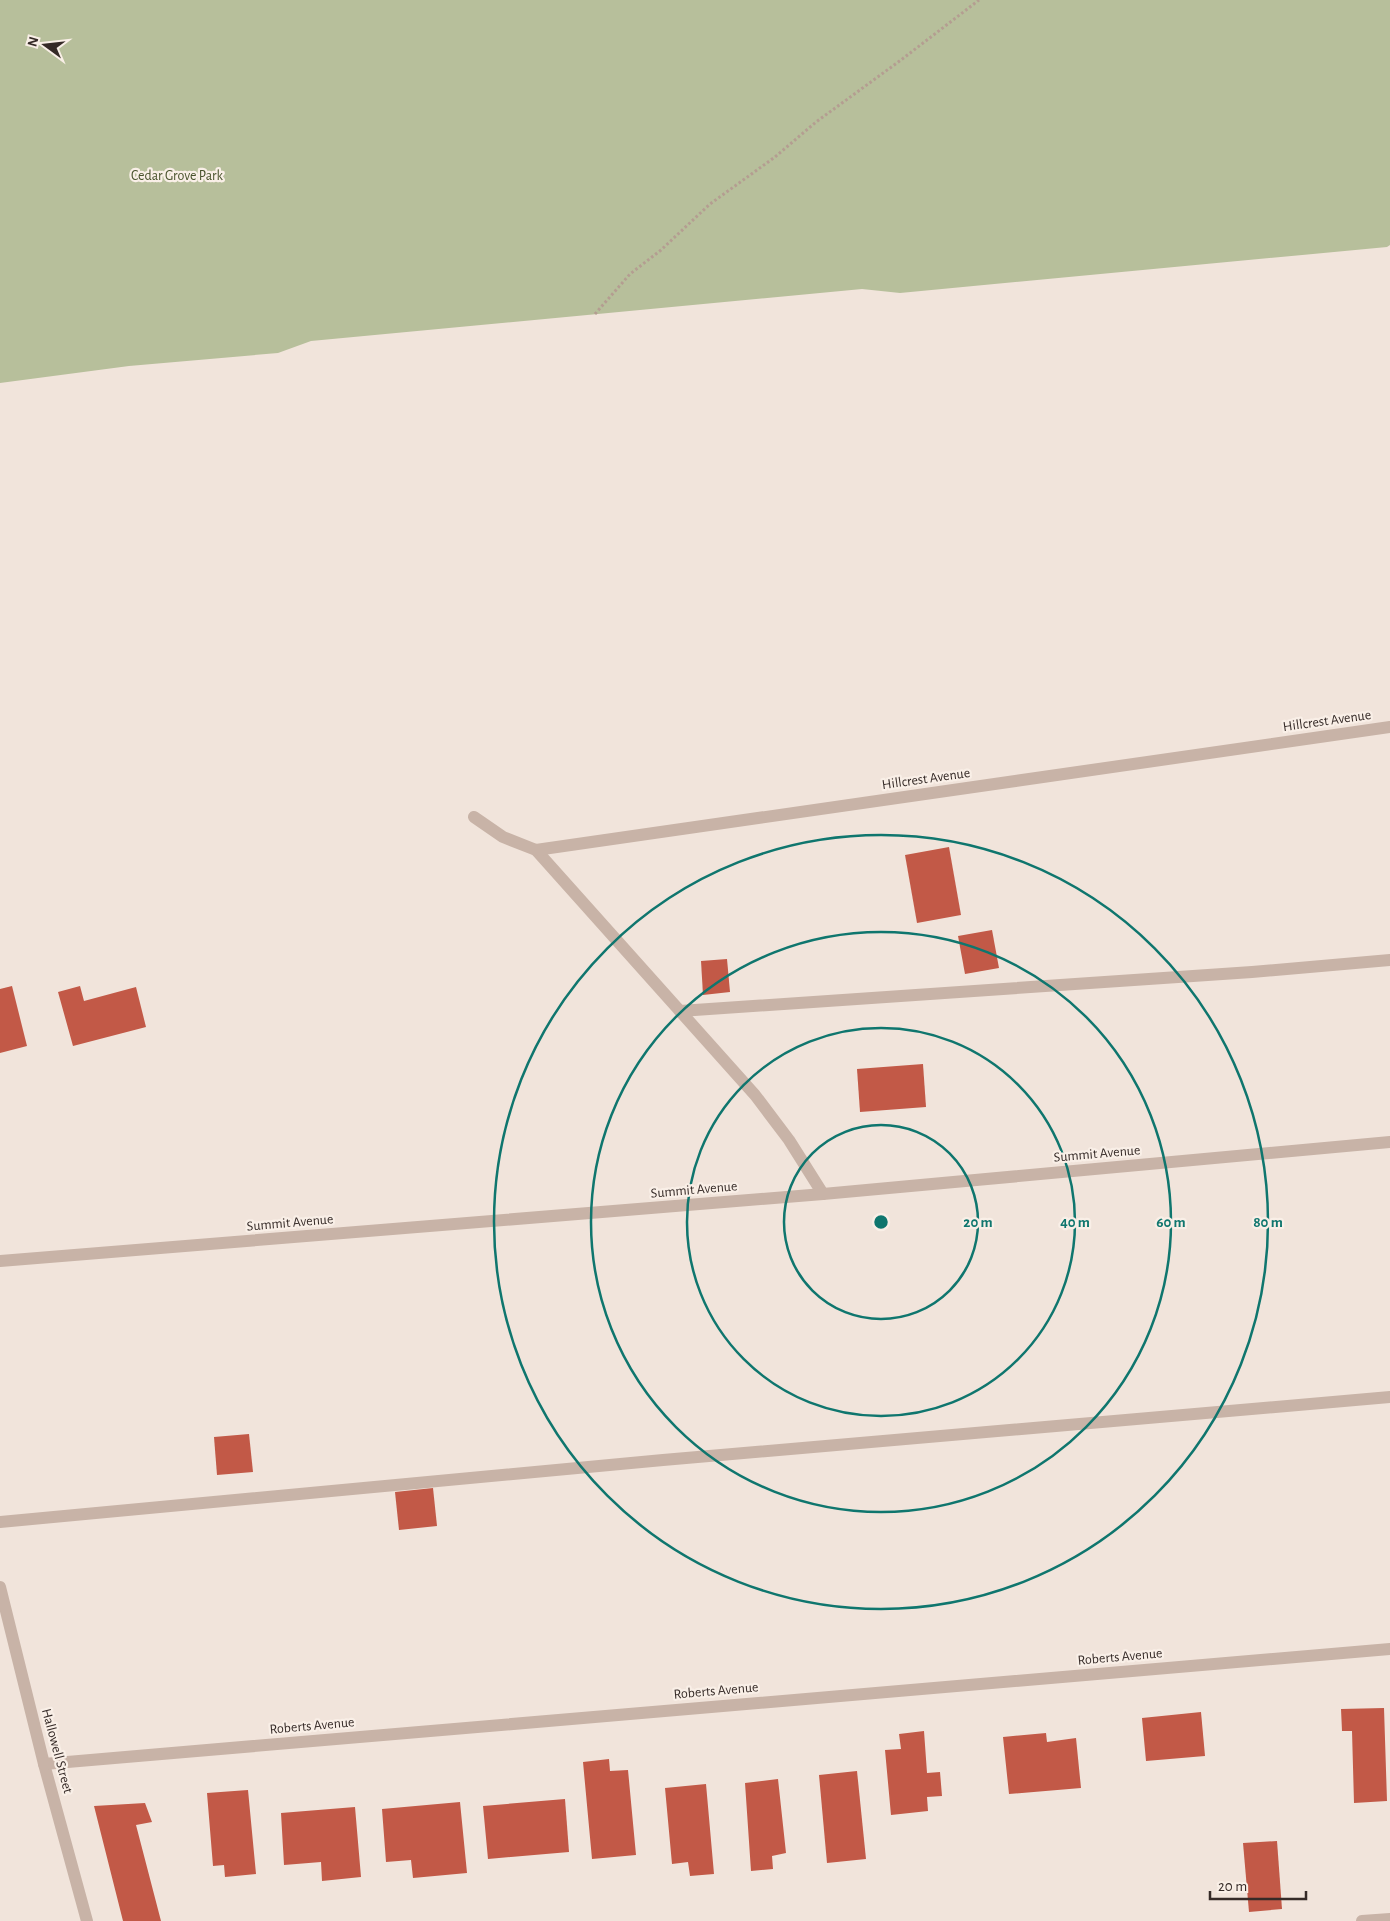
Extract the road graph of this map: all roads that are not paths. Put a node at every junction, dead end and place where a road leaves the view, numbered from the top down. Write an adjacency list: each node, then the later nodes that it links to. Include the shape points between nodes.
1 (1390, 727): 3 (street, Hillcrest Avenue)
2 (474, 817): 3 (street, Hillcrest Avenue, via 503,837)
3 (536, 850): 5 (street)
4 (1390, 960): 5 (street)
5 (680, 1011): 7 (street, via 755,1095 789,1140)
6 (1390, 1142): 7 (street, Summit Avenue)
7 (823, 1194): 8 (street, Summit Avenue)
8 (0, 1261)
9 (1390, 1397): 10 (street)
10 (0, 1522)
11 (0, 1587): 13 (street, Hallowell Street)
12 (1390, 1649): 13 (street, Roberts Avenue)
13 (44, 1764): 15 (street, Hallowell Street)
14 (1390, 1919): 16 (street)
15 (87, 1921)
16 (1362, 1921)

